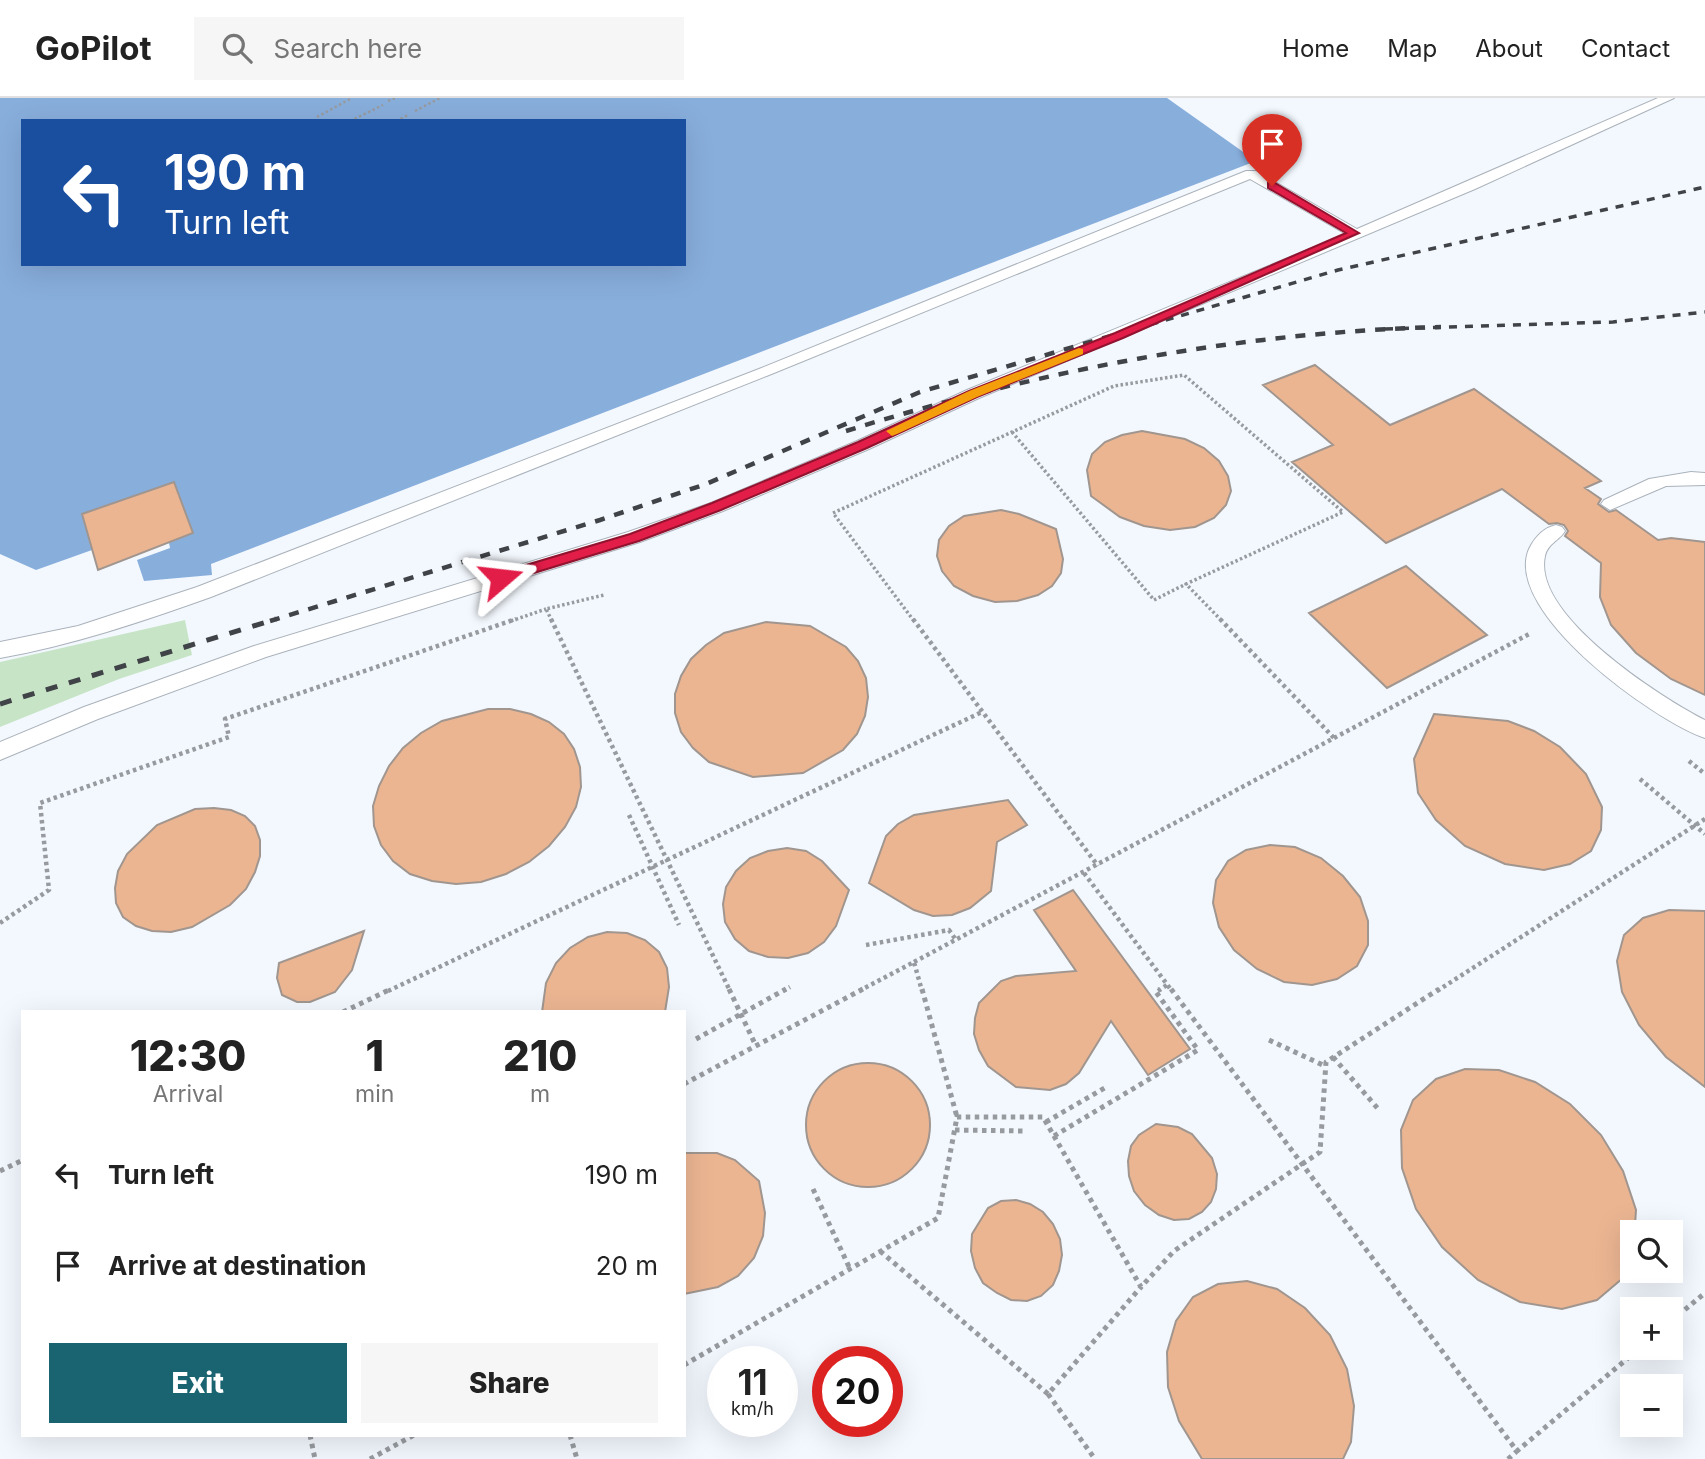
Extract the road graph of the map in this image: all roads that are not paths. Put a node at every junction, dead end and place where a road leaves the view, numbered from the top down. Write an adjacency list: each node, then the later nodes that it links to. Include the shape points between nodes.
1 (1668, 98): 2 (lane)
2 (1354, 233): 6 (lane, via 1251,174 204,592 40,645); 8 (lane, via 717,507 261,652)
3 (1705, 479): 4 (lane, via 1654,482)
4 (1610, 504)
5 (1556, 531): 7 (lane, via 1540,544 1535,556 1539,592 1551,610 1644,695)
6 (0, 650)
7 (1705, 730)
8 (0, 751)

